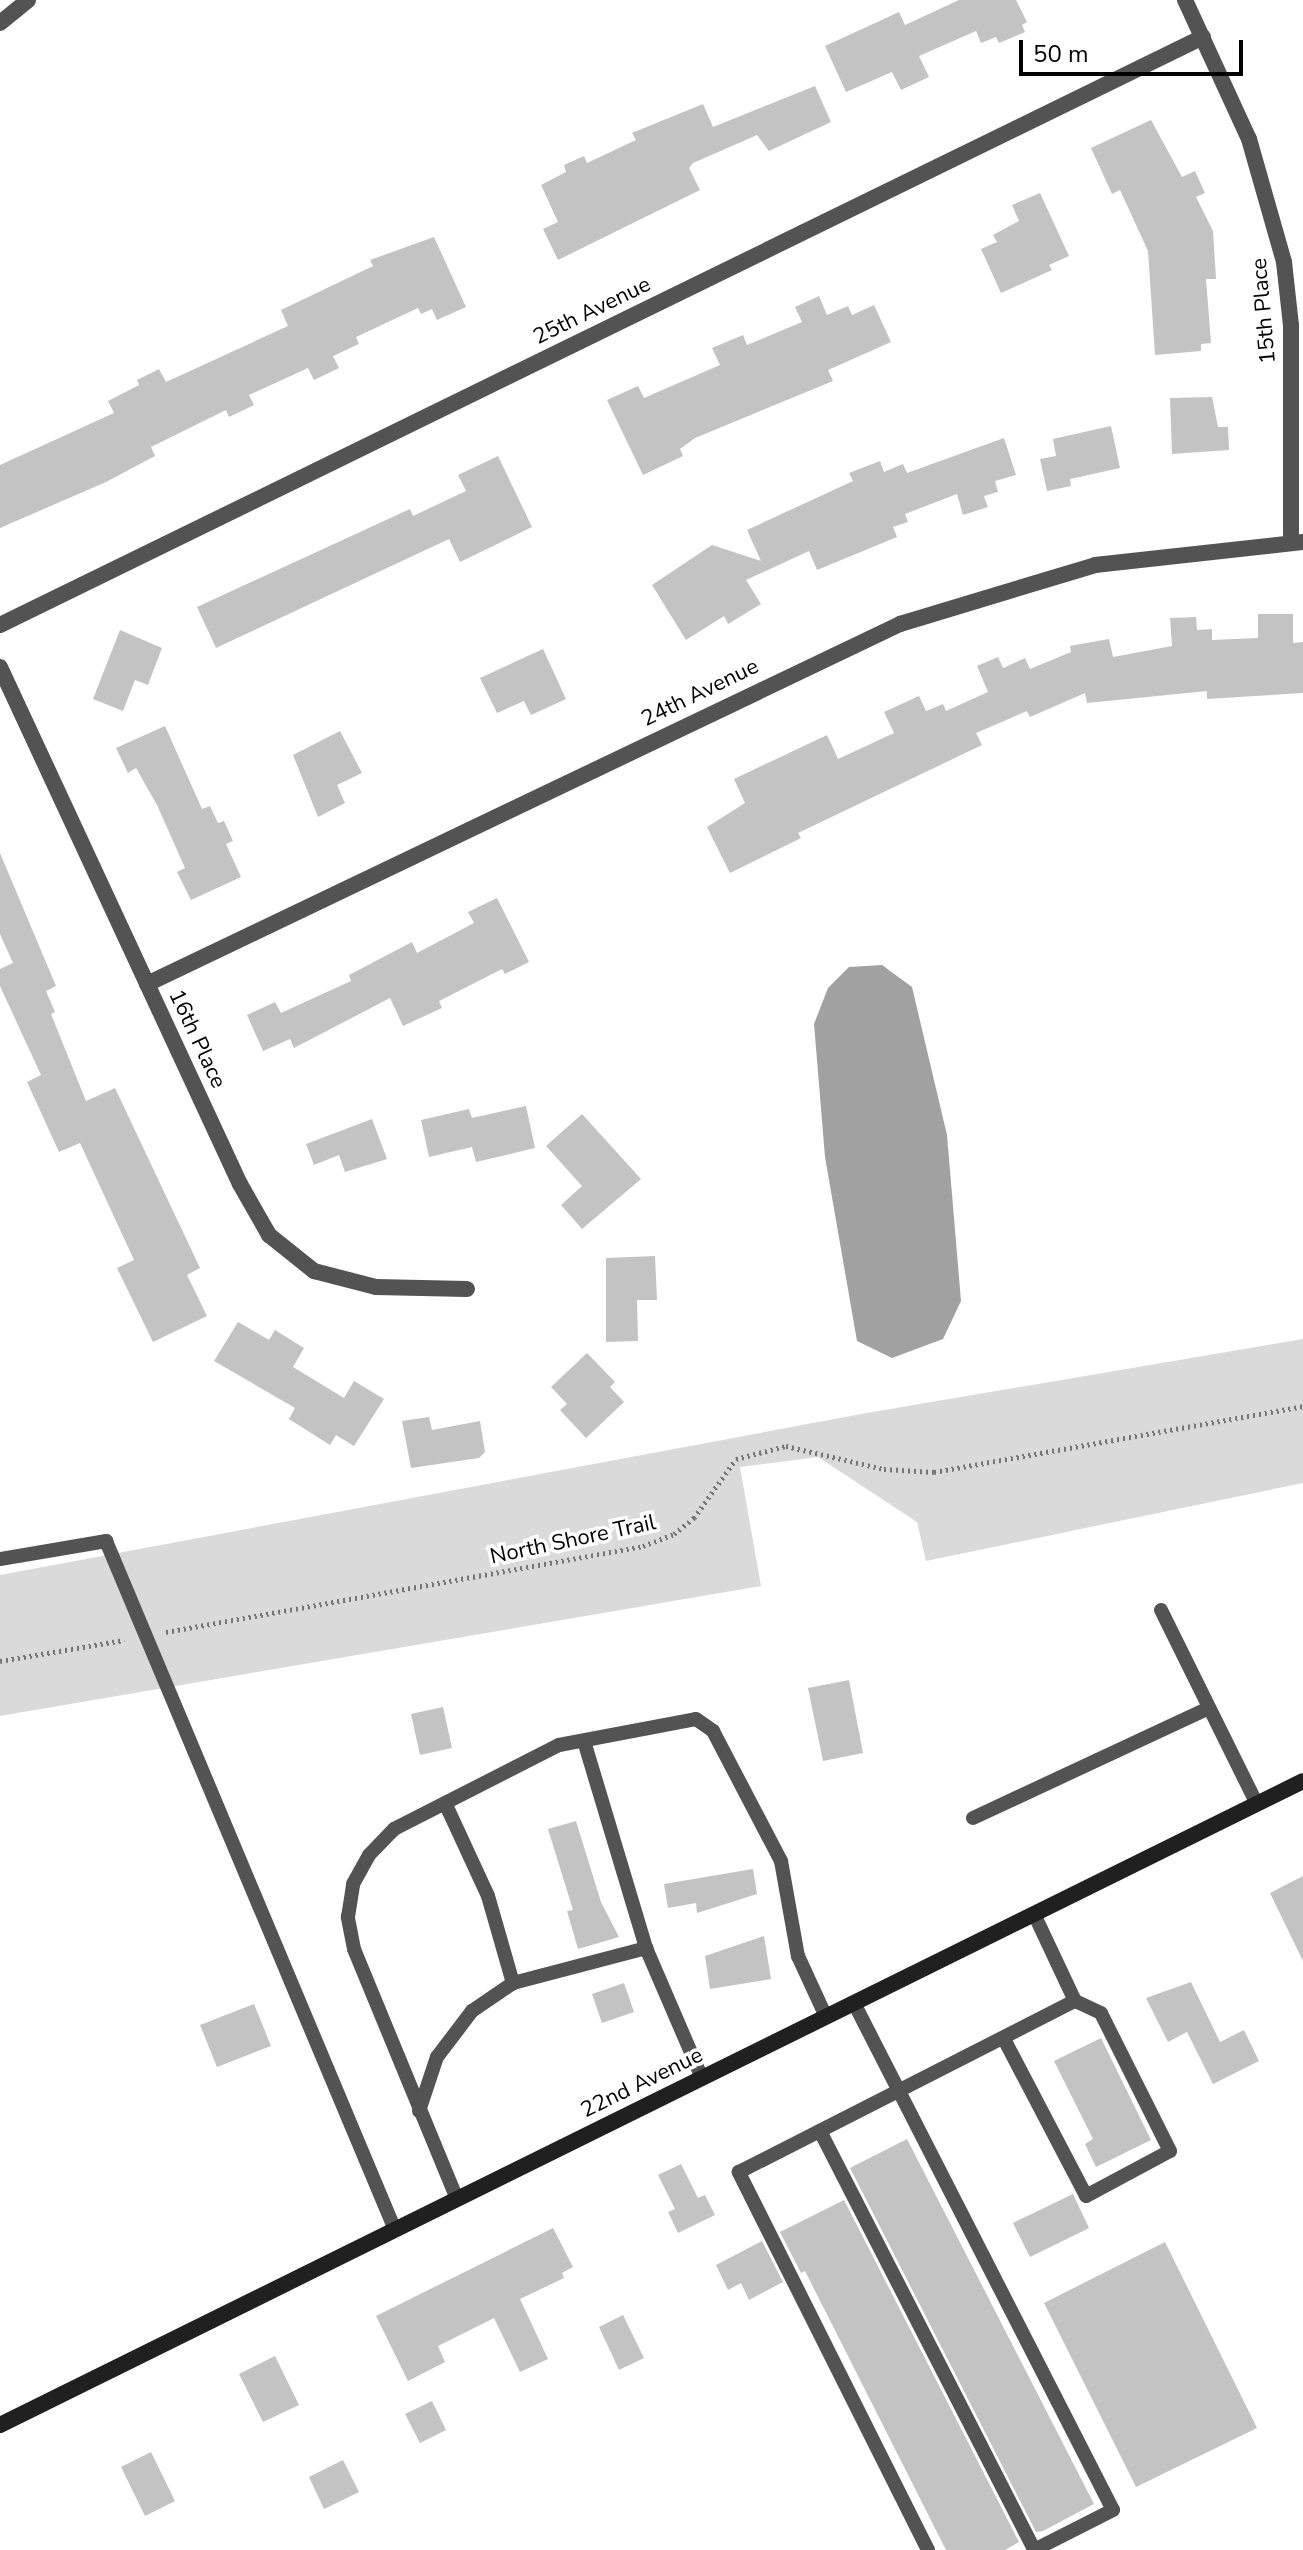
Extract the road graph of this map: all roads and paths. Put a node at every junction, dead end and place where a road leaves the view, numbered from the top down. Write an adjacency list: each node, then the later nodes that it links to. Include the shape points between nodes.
1 (28, 0): 3 (street)
2 (1185, 0): 4 (street, 15th Place)
3 (0, 23)
4 (1203, 37): 5 (street, 15th Place, via 1249,139 1284,262 1291,325); 6 (street, 25th Avenue)
5 (1297, 542): 8 (street, 24th Avenue, via 1095,565 900,624)
6 (0, 625)
7 (0, 667): 8 (street, 16th Place)
8 (147, 984): 9 (street, 16th Place, via 269,1235 314,1271 376,1287)
9 (467, 1289)
10 (1303, 1406): 13 (path, North Shore Trail, via 934,1472 884,1469 786,1446 736,1459 694,1518 674,1534 643,1546)
11 (0, 1559): 13 (lane, via 106,1541)
12 (1161, 1610): 15 (lane)
13 (144, 1636): 14 (path, North Shore Trail); 33 (lane)
14 (0, 1661)
15 (1209, 1708): 18 (lane); 20 (lane)
16 (584, 1741): 19 (lane, via 559,1745); 22 (lane); 26 (lane, via 696,1719 713,1731 781,1861 798,1956)
17 (1303, 1781): 18 (street, 22nd Avenue)
18 (1257, 1804): 21 (street, 22nd Avenue)
19 (446, 1805): 23 (lane, via 488,1896); 30 (lane, via 394,1829 369,1855 353,1884 348,1917 354,1949)
20 (973, 1818)
21 (1034, 1914): 24 (lane); 25 (street, 22nd Avenue)
22 (646, 1948): 23 (lane); 28 (lane)
23 (513, 1983): 30 (lane, via 472,2011 437,2057)
24 (1075, 2001): 27 (lane); 27 (lane, via 1101,2013 1170,2151 1086,2196)
25 (854, 2003): 26 (street, 22nd Avenue); 29 (lane)
26 (826, 2017): 28 (street, 22nd Avenue)
27 (1004, 2039): 29 (lane)
28 (702, 2078): 32 (street, 22nd Avenue)
29 (899, 2092): 31 (lane); 36 (lane, via 1113,2510)
30 (419, 2111): 32 (lane)
31 (820, 2131): 35 (lane, via 739,2172); 36 (lane)
32 (457, 2199): 33 (street, 22nd Avenue)
33 (395, 2230): 34 (street, 22nd Avenue)
34 (0, 2425)
35 (928, 2550)
36 (1034, 2550)

